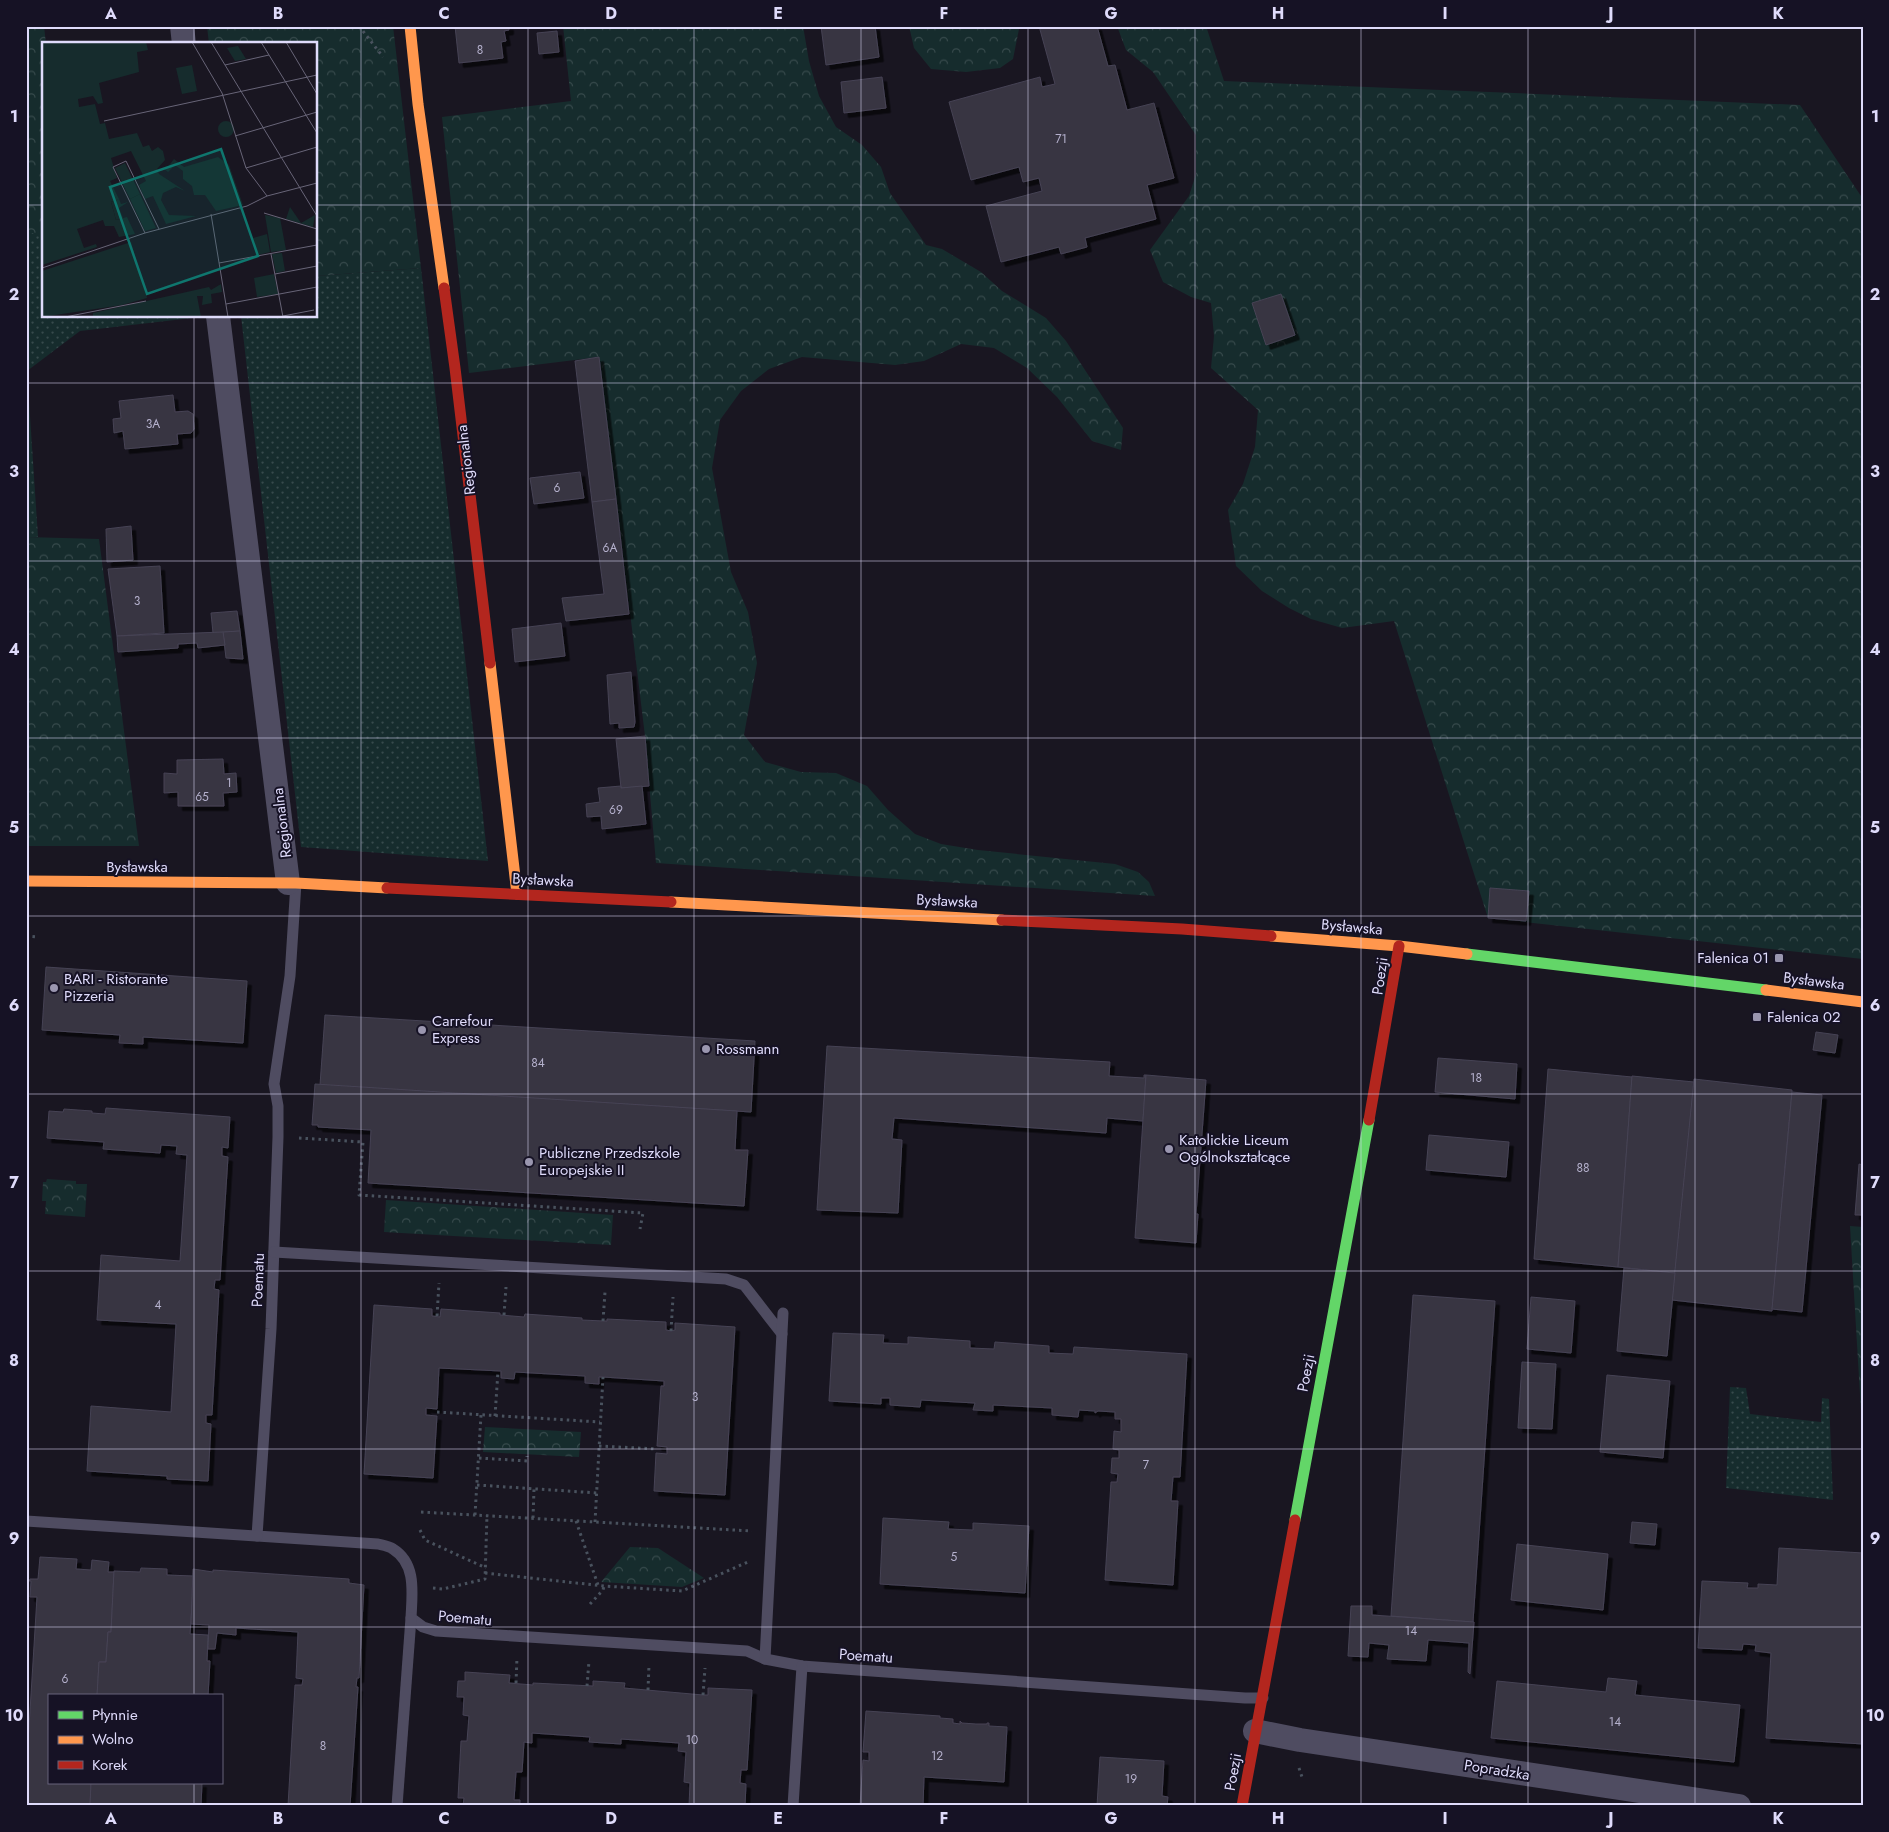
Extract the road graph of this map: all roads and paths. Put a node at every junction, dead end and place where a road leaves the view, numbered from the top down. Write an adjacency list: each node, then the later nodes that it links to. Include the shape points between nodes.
1 (182, 26): 3 (street)
2 (410, 26): 7 (street, Regionalna, via 456,378)
3 (184, 42)
4 (218, 318): 6 (street, Regionalna)
5 (26, 881): 6 (street, Bysławska)
6 (292, 883): 7 (street, Bysławska); 12 (lane, Poematu, via 290,976 274,1084)
7 (517, 894): 10 (street, Bysławska, via 1172,928)
8 (26, 936): 9 (path)
9 (38, 937)
10 (1399, 946): 11 (street, Bysławska); 66 (street, Poezji)
11 (1863, 1002)
12 (278, 1137): 13 (path, via 363,1142 359,1195 643,1213); 14 (lane, Poematu)
13 (640, 1229)
14 (274, 1252): 15 (lane); 47 (lane, Poematu)
15 (440, 1262): 16 (lane); 21 (path)
16 (508, 1266): 17 (lane); 20 (path)
17 (606, 1272): 18 (lane); 22 (path)
18 (674, 1276): 23 (path); 24 (lane, via 726,1279 744,1285)
19 (783, 1313): 24 (lane)
20 (504, 1315)
21 (437, 1316)
22 (603, 1321)
23 (670, 1330)
24 (782, 1334): 46 (lane)
25 (498, 1371): 29 (path)
26 (603, 1377): 30 (path)
27 (437, 1412): 28 (path)
28 (481, 1415): 29 (path); 34 (path)
29 (495, 1416): 30 (path)
30 (600, 1422): 31 (path)
31 (599, 1446): 32 (path); 37 (path)
32 (656, 1449)
33 (527, 1456): 34 (path, via 526,1460)
34 (479, 1458): 35 (path)
35 (477, 1485): 36 (path); 39 (path)
36 (534, 1489): 37 (path); 41 (path)
37 (597, 1493): 44 (path)
38 (421, 1512): 39 (path)
39 (475, 1515): 40 (path)
40 (487, 1516): 41 (path); 49 (path)
41 (533, 1518): 43 (path)
42 (26, 1521): 47 (lane)
43 (576, 1521): 44 (path); 51 (path)
44 (595, 1522): 46 (path)
45 (420, 1530): 49 (path, via 425,1540)
46 (771, 1532): 48 (lane)
47 (257, 1536): 55 (lane, via 378,1544 392,1548 410,1572 413,1587)
48 (770, 1553): 52 (path, via 682,1591); 58 (lane)
49 (486, 1568): 50 (path)
50 (485, 1573): 51 (path); 53 (path, via 485,1579 443,1589)
51 (598, 1585): 52 (path)
52 (604, 1586): 54 (path)
53 (430, 1588)
54 (590, 1604)
55 (411, 1618): 58 (lane, Poematu, via 422,1627 436,1631 747,1651); 68 (lane)
56 (517, 1656): 62 (path)
57 (589, 1660): 63 (path)
58 (765, 1660): 60 (lane, Poematu)
59 (649, 1664): 64 (path)
60 (802, 1666): 66 (lane, Poematu); 69 (lane)
61 (705, 1667): 65 (path)
62 (516, 1683)
63 (587, 1686)
64 (648, 1690)
65 (703, 1695)
66 (1263, 1698): 67 (street, Poezji)
67 (1255, 1731): 70 (street, Poezji); 71 (street, Popradzka)
68 (397, 1806)
69 (793, 1806)
70 (1242, 1806)
71 (1739, 1806)

